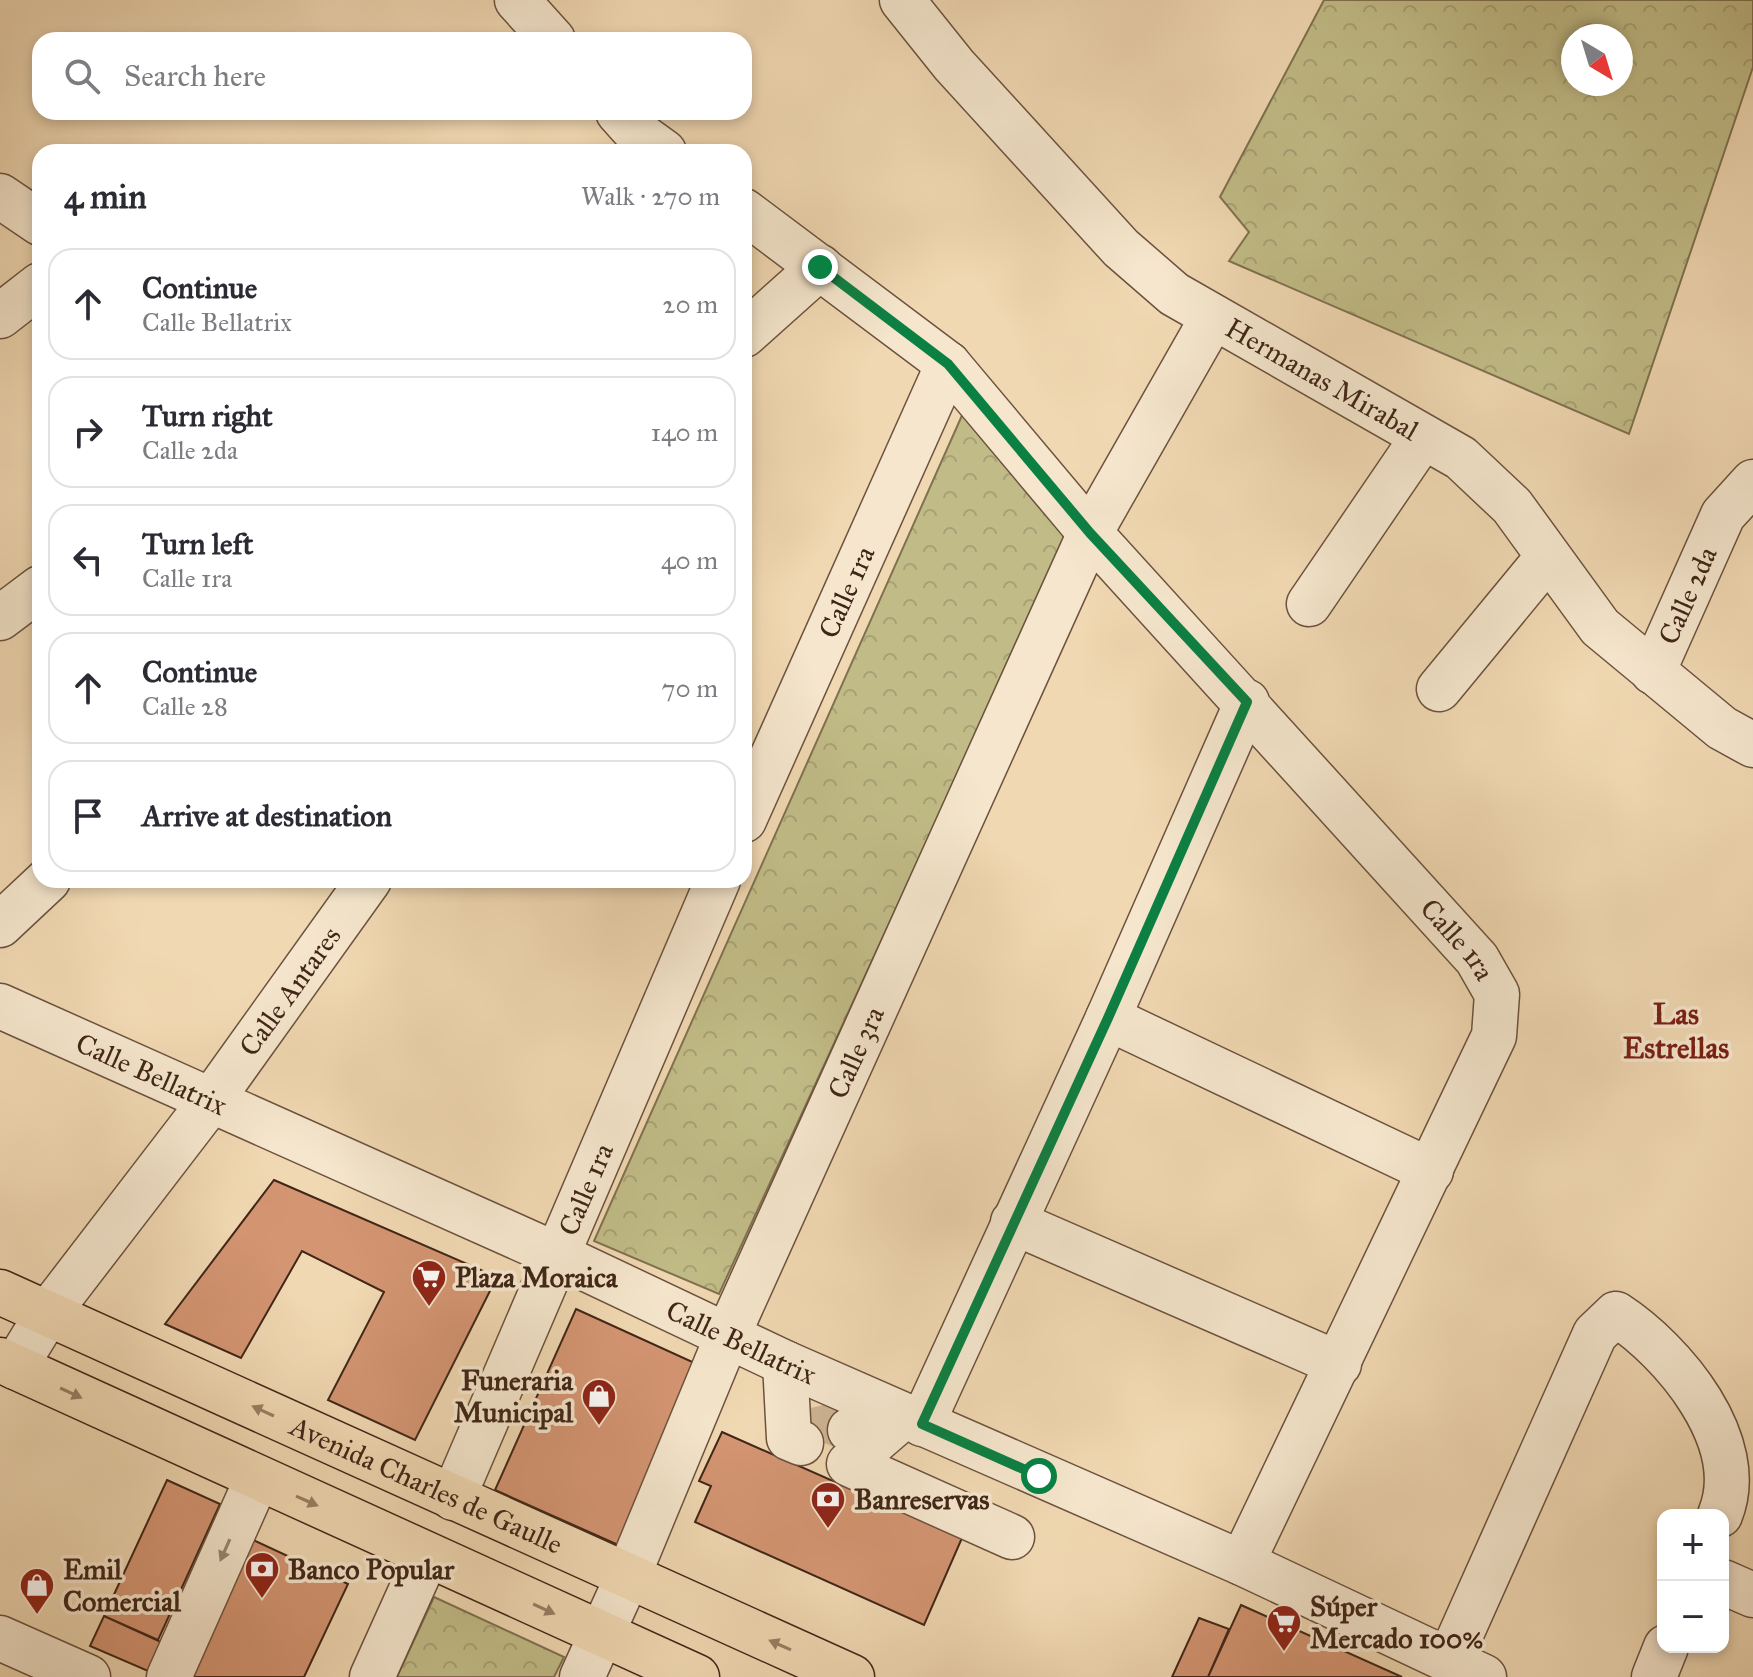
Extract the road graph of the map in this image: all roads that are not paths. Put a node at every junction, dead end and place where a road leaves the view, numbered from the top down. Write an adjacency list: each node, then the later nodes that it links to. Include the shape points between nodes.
1 (517, 0): 3 (street)
2 (902, 0): 10 (street, Hermanas Mirabal, via 954,65 1121,248 1174,294)
3 (546, 32)
4 (0, 196): 6 (street)
5 (752, 217): 7 (street, Calle 1ra)
6 (32, 218)
7 (820, 267): 11 (street); 12 (street, Calle 1ra)
8 (32, 291): 9 (street)
9 (0, 316)
10 (1213, 317): 13 (street, Hermanas Mirabal); 15 (street, Calle 3ra)
11 (752, 328)
12 (948, 364): 15 (street, Calle 1ra); 24 (street, Calle 1ra)
13 (1423, 437): 16 (street, Hermanas Mirabal, via 1461,458 1512,506); 18 (street)
14 (1753, 482): 20 (street, Calle 2da, via 1723,515)
15 (1090, 533): 22 (street, Calle 1ra); 37 (street, Calle 3ra)
16 (1547, 558): 20 (street, Hermanas Mirabal, via 1600,627); 21 (street)
17 (32, 594): 19 (street)
18 (1309, 604)
19 (0, 618)
20 (1653, 672): 23 (street, Hermanas Mirabal, via 1722,728)
21 (1439, 689)
22 (1247, 702): 30 (street); 32 (street, Calle 1ra, via 1477,959 1497,994 1494,1036)
23 (1753, 745)
24 (752, 802)
25 (39, 888): 28 (street)
26 (363, 888): 31 (street, Calle Antares)
27 (715, 888): 34 (street, Calle 1ra)
28 (0, 925)
29 (0, 1006): 31 (street, Calle Bellatrix)
30 (1108, 1018): 32 (street); 33 (street)
31 (210, 1102): 34 (street, Calle Bellatrix); 36 (street, Calle Antares)
32 (1431, 1171): 39 (street, Calle 1ra)
33 (1013, 1222): 39 (street); 41 (street)
34 (557, 1255): 37 (street, Calle Bellatrix); 43 (street, Calle 1ra)
35 (0, 1292): 36 (main road, Avenida Charles de Gaulle)
36 (48, 1313): 38 (street, Calle Antares); 43 (main road, Avenida Charles de Gaulle, one-way to 36)
37 (727, 1337): 40 (street, Calle Bellatrix); 48 (street, Calle 3ra)
38 (8, 1363): 42 (main road, one-way to 42)
39 (1339, 1364): 47 (street, Calle 1ra)
40 (818, 1414): 41 (street, Calle Bellatrix); 41 (street, via 875,1441); 45 (street)
41 (913, 1420): 47 (street, Calle Bellatrix)
42 (257, 1479): 46 (main road, one-way to 46); 57 (street, one-way to 57)
43 (453, 1498): 48 (main road, Avenida Charles de Gaulle)
44 (1721, 1509): 55 (street, via 1727,1461 1709,1418 1671,1358 1616,1314 1595,1334)
45 (1012, 1537)
46 (427, 1555): 51 (main road, one-way to 51); 58 (street)
47 (1242, 1563): 55 (street, Calle Bellatrix)
48 (628, 1576): 51 (street, Calle 3ra); 61 (main road, Avenida Charles de Gaulle, one-way to 48)
49 (1729, 1585): 50 (street)
50 (1753, 1595)
51 (600, 1635): 59 (street, Calle 3ra); 60 (main road)
52 (0, 1638): 54 (street)
53 (1664, 1653): 62 (street)
54 (34, 1668): 56 (street)
55 (1467, 1669)
56 (88, 1677)
57 (169, 1677)
58 (372, 1677)
59 (582, 1677)
60 (697, 1677)
61 (852, 1677)
62 (1654, 1677)

